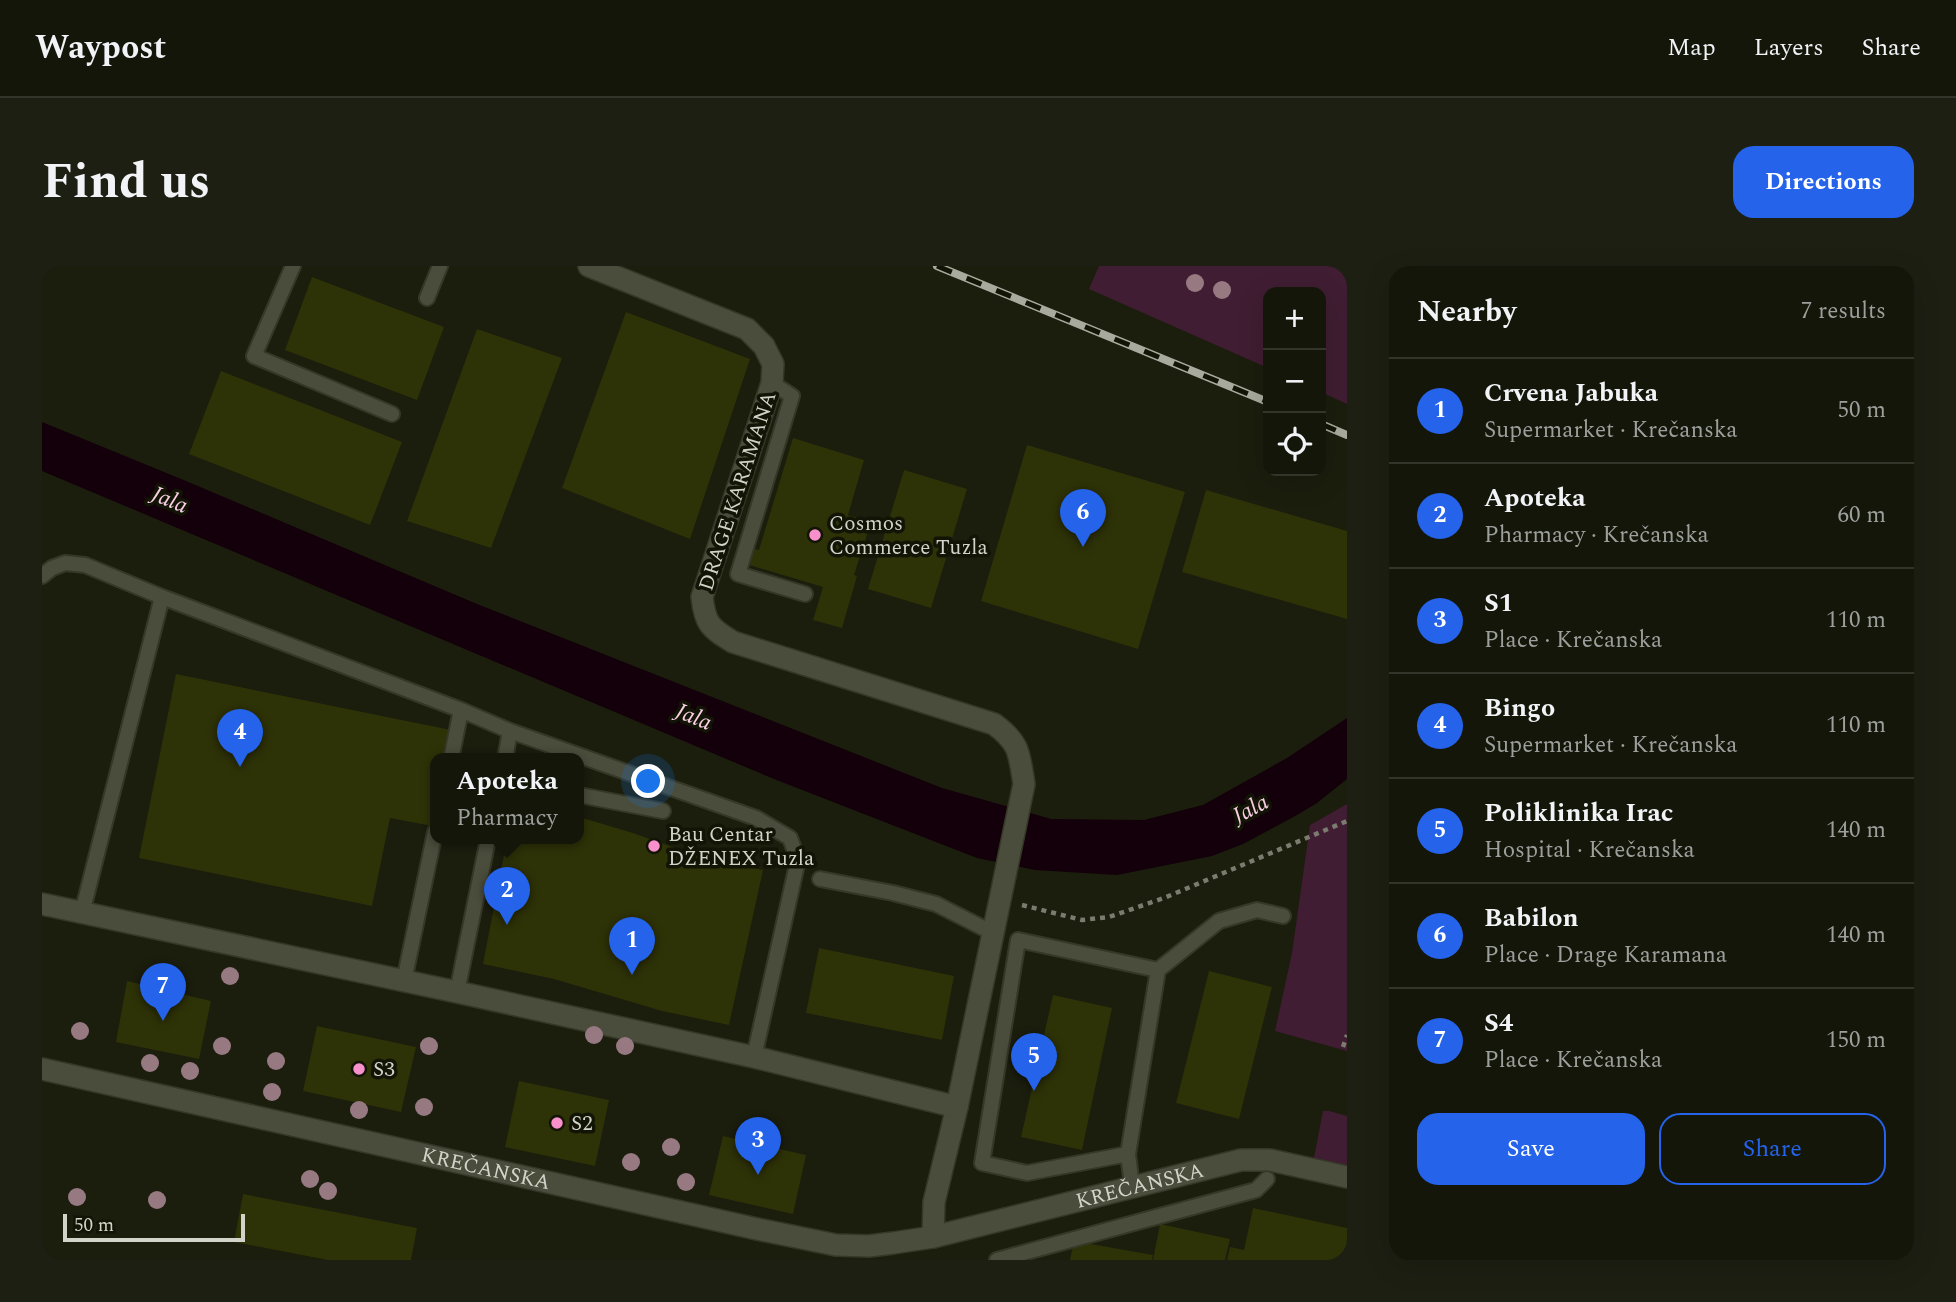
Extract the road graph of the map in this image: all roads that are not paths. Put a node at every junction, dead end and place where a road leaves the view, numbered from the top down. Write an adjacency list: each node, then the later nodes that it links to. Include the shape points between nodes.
1 (293, 266): 6 (lane, via 254,356)
2 (440, 266): 4 (lane)
3 (589, 266): 5 (street, DRAGE KARAMANA, via 747,330 764,346 773,364)
4 (427, 298)
5 (772, 383): 8 (lane, via 792,396 738,574); 24 (street, DRAGE KARAMANA, via 702,597 704,615 714,630 733,642 994,724 1010,736 1020,755 1024,784)
6 (392, 414)
7 (42, 576): 9 (lane, via 65,563 85,565)
8 (805, 594)
9 (162, 597): 10 (lane); 22 (lane)
10 (461, 710): 11 (lane); 12 (lane)
11 (510, 731): 13 (lane); 14 (lane)
12 (452, 753)
13 (506, 753)
14 (572, 753)
15 (584, 757): 28 (lane, via 756,818 790,838 798,860)
16 (584, 796): 17 (lane)
17 (663, 811)
18 (433, 844): 26 (lane)
19 (487, 844): 27 (lane)
20 (820, 879): 24 (lane, via 936,904)
21 (42, 904): 22 (street)
22 (82, 913): 26 (street)
23 (1283, 916): 25 (lane, via 1257,910 1219,921)
24 (993, 933): 30 (street)
25 (1158, 970): 31 (lane); 31 (lane, via 1018,940 982,1163 1027,1173)
26 (404, 981): 27 (street)
27 (457, 992): 28 (street)
28 (754, 1057): 30 (street)
29 (42, 1069): 35 (street, KREČANSKA, via 836,1245 869,1246)
30 (957, 1107): 35 (street, via 934,1202)
31 (1128, 1154): 34 (lane)
32 (1347, 1177): 34 (street, KREČANSKA, via 1270,1160 1241,1160)
33 (1267, 1179): 36 (lane, via 1256,1190)
34 (1132, 1185): 35 (street, KREČANSKA)
35 (933, 1237)
36 (997, 1260)

